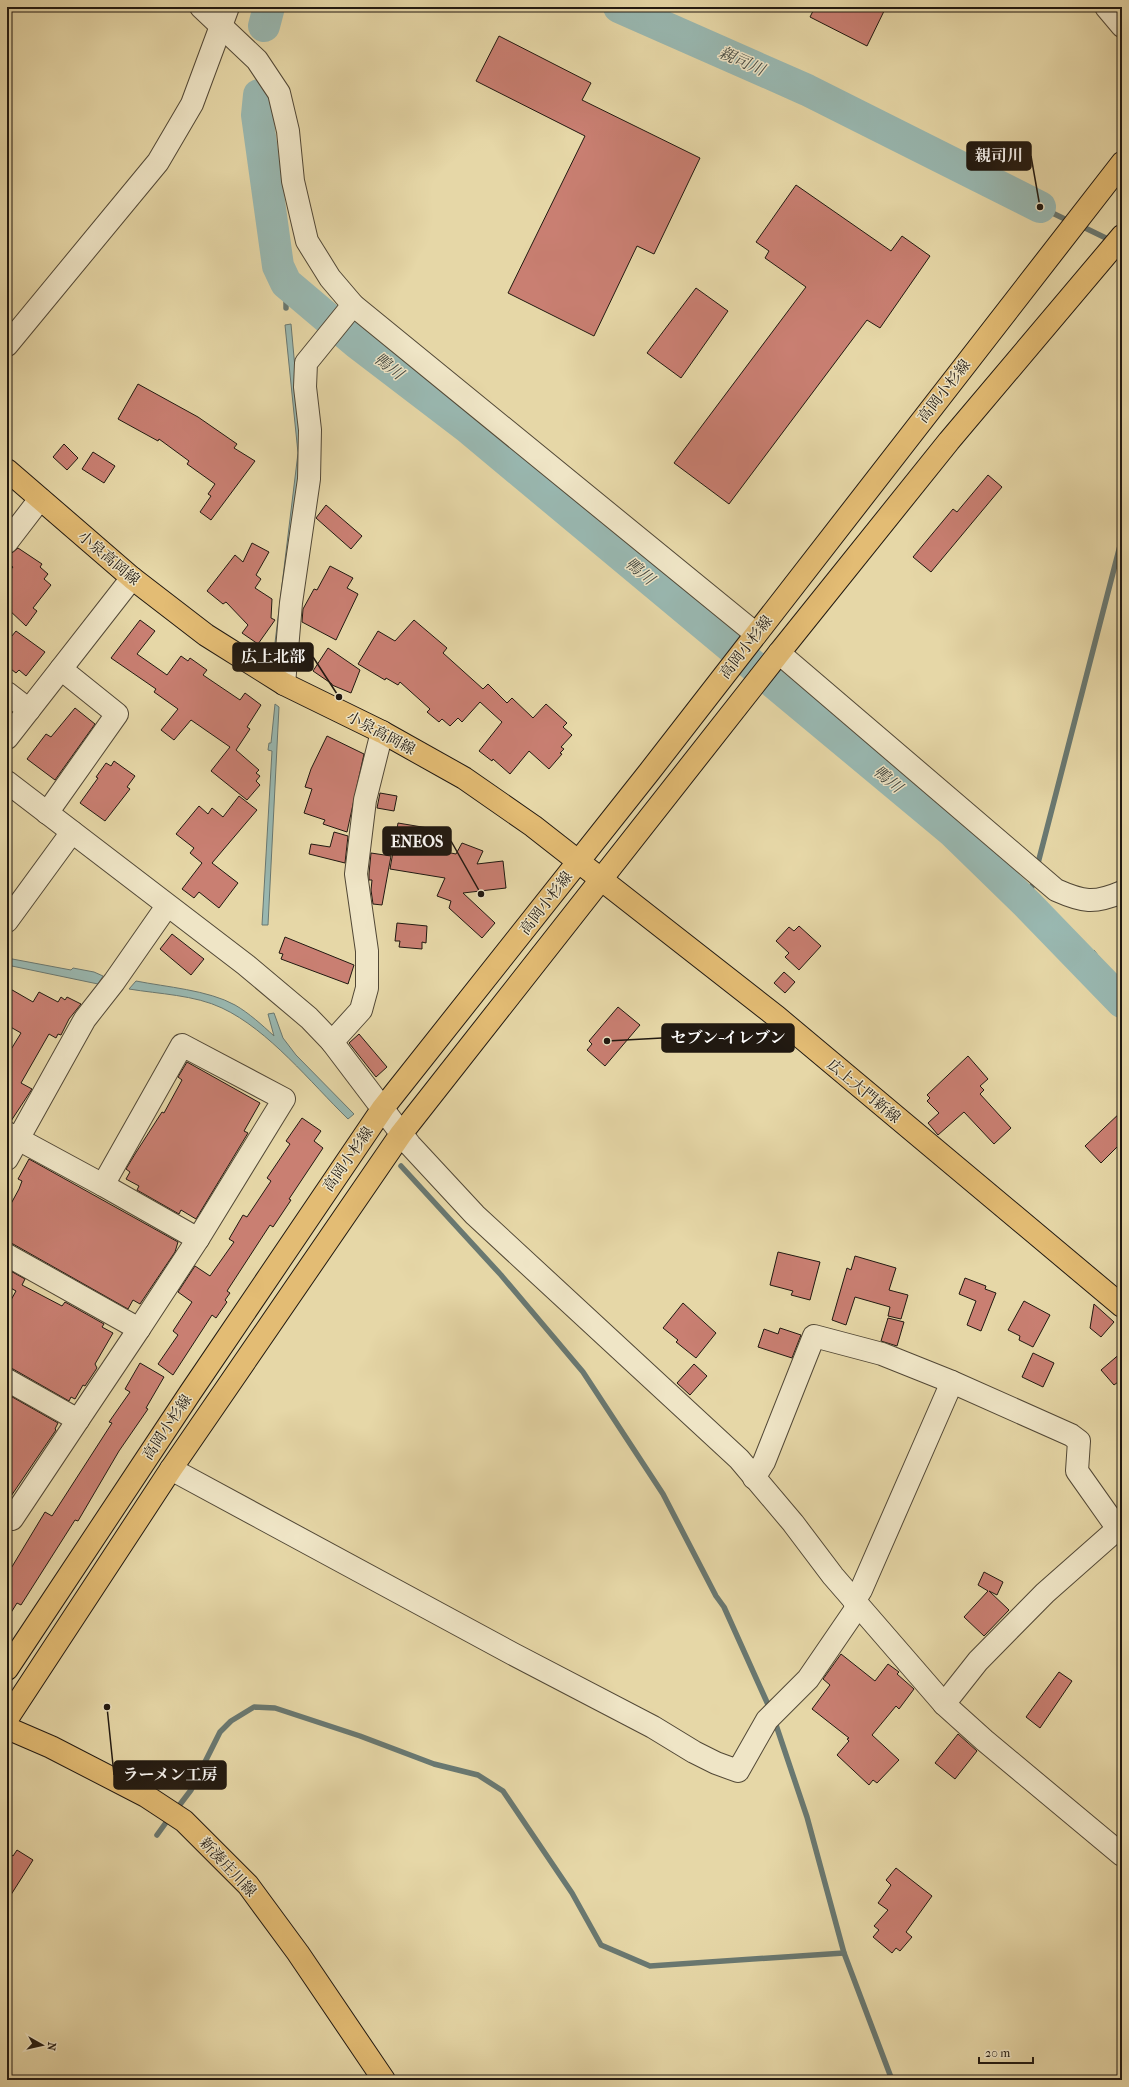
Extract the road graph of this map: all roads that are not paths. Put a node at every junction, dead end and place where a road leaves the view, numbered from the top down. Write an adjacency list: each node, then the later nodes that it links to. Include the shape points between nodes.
1 (201, 7): 3 (street)
2 (1106, 7): 4 (street)
3 (225, 16): 7 (street, via 279,93 288,131 293,181 307,241); 8 (street, via 192,104 158,162)
4 (1122, 26)
5 (1122, 163): 13 (main road, 高岡小杉線)
6 (1122, 236): 14 (main road, 高岡小杉線, via 949,441)
7 (350, 309): 13 (street); 16 (street, via 306,364 305,387 310,430 309,479 291,603)
8 (7, 345)
9 (7, 470): 10 (main road, 小泉高岡線)
10 (40, 499): 11 (street); 12 (main road, 小泉高岡線)
11 (7, 542)
12 (132, 578): 15 (street); 16 (main road, 小泉高岡線, via 206,635)
13 (753, 638): 24 (main road, 高岡小杉線)
14 (776, 658): 25 (main road, 高岡小杉線); 26 (street, via 1056,890 1076,899 1102,901)
15 (61, 669): 18 (street); 22 (street, via 117,714)
16 (284, 684): 19 (main road, 小泉高岡線)
17 (7, 693): 18 (street)
18 (29, 710): 20 (street)
19 (382, 732): 24 (main road, 小泉高岡線, via 464,778); 29 (street, via 365,800 356,874 367,951 367,988 361,1010)
20 (7, 738)
21 (7, 782): 22 (street)
22 (47, 812): 23 (street)
23 (72, 832): 27 (street); 28 (street)
24 (579, 861): 25 (main road, 小泉高岡線); 30 (main road, 高岡小杉線)
25 (603, 880): 31 (main road, 高岡小杉線); 37 (main road, 広上大門新線, via 777,1017)
26 (1122, 892)
27 (167, 906): 29 (street, via 286,997); 32 (street, via 85,1019)
28 (7, 921)
29 (332, 1042): 30 (street)
30 (383, 1108): 31 (street); 47 (main road, 高岡小杉線, via 194,1386)
31 (401, 1134): 42 (main road, 高岡小杉線); 43 (street, via 475,1215 727,1449)
32 (13, 1136): 33 (street); 34 (street)
33 (7, 1159)
34 (103, 1185): 35 (street); 35 (street, via 182,1045 284,1099)
35 (198, 1238): 38 (street)
36 (7, 1255): 38 (street)
37 (1122, 1306)
38 (139, 1329): 41 (street)
39 (7, 1380): 41 (street)
40 (952, 1382): 43 (street, via 882,1354 814,1336 764,1462); 45 (street, via 1079,1441 1077,1471); 46 (street)
41 (78, 1420): 44 (street)
42 (171, 1468): 46 (street, via 653,1727 694,1752 738,1771 767,1720 808,1679); 49 (main road, 高岡小杉線)
43 (754, 1478): 46 (street)
44 (9, 1520)
45 (1120, 1527): 48 (street, via 1045,1593 978,1661)
46 (856, 1603): 48 (street)
47 (7, 1669)
48 (944, 1704): 51 (street)
49 (7, 1719)
50 (7, 1728): 52 (main road, 新湊庄川線, via 51,1747 139,1793 184,1821 248,1885 298,1953)
51 (1122, 1855)
52 (384, 2080)

